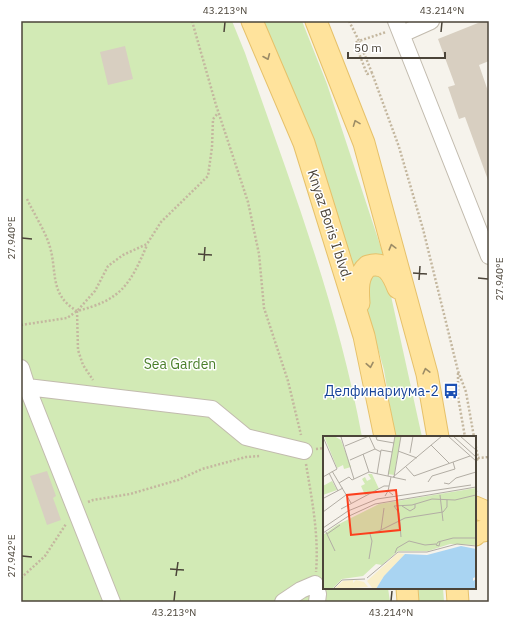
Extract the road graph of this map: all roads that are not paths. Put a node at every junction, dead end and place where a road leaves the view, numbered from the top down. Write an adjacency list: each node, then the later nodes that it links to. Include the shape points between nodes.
1 (252, 21): 7 (main road, Knyaz Boris I blvd., one-way to 7, via 304,143)
2 (316, 21): 6 (main road, one-way to 2, via 364,143)
3 (431, 21): 4 (lane)
4 (399, 28): 5 (lane)
5 (489, 256)
6 (413, 326): 7 (main road, via 393,276 384,267 373,265 364,269 359,283); 11 (main road, one-way to 6, via 427,374)
7 (364, 336): 10 (main road, Knyaz Boris I blvd., one-way to 10)
8 (21, 368): 9 (lane)
9 (27, 387): 12 (lane, via 212,409 246,437); 18 (lane)
10 (385, 436)
11 (438, 436)
12 (304, 451)
13 (476, 507): 14 (main road)
14 (489, 513)
15 (489, 530): 16 (main road)
16 (476, 534)
17 (407, 589): 21 (main road)
18 (112, 602)
19 (283, 602): 20 (lane, via 315,584)
20 (317, 602)
21 (408, 602)

